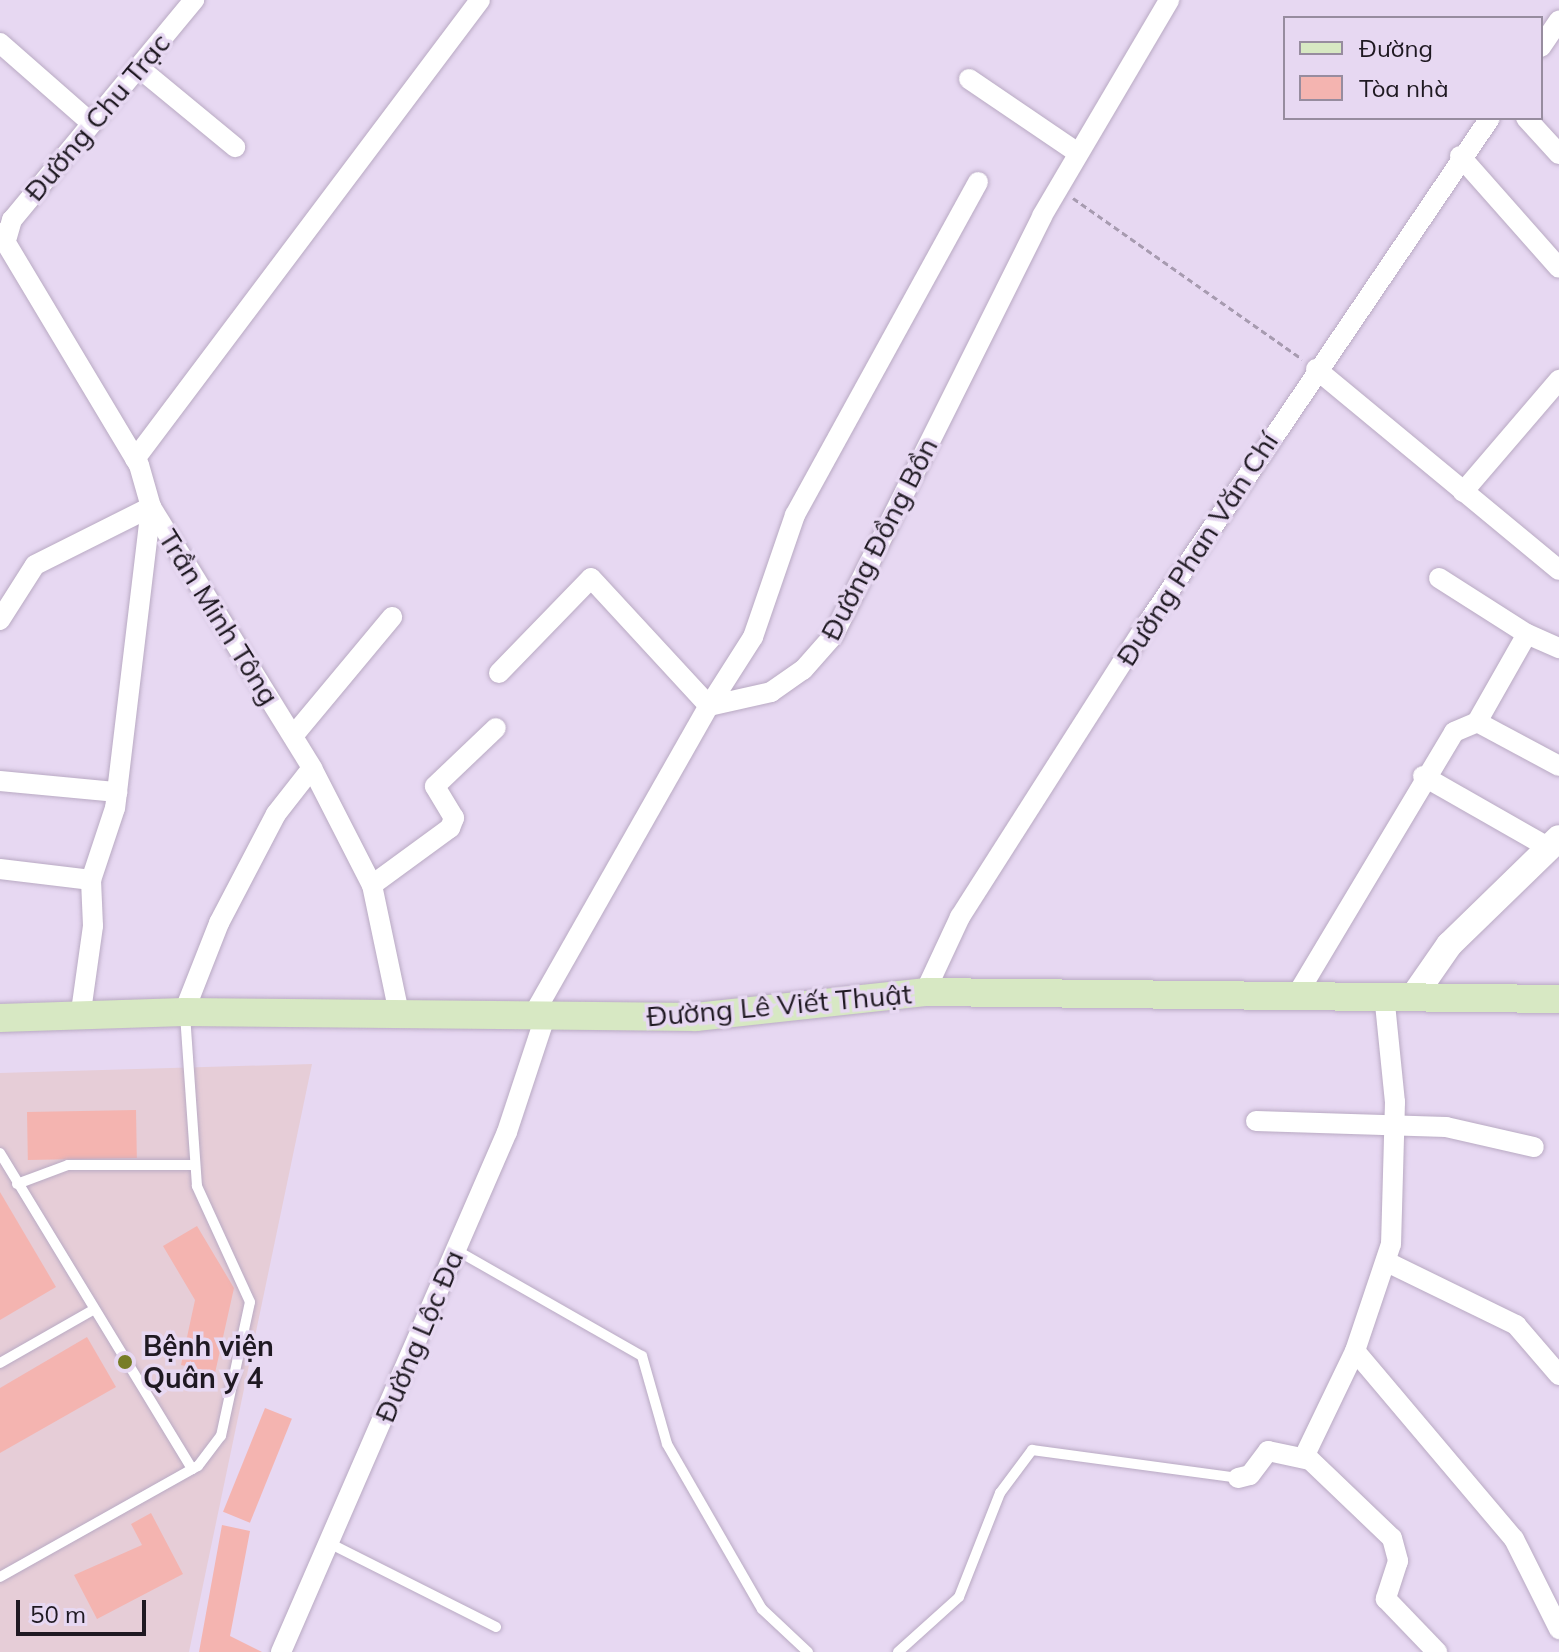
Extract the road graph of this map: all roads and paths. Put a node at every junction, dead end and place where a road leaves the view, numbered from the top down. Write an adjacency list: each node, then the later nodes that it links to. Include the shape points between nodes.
1 (194, 0): 7 (street, Đường Chu Trạc)
2 (480, 0): 22 (street)
3 (1169, 0): 13 (street, Đường Đồng Bồn)
4 (1559, 20): 6 (street)
5 (0, 43): 11 (street)
6 (1543, 44)
7 (138, 67): 11 (street, Đường Chu Trạc); 12 (street)
8 (969, 79): 13 (street)
9 (1488, 120): 15 (street, Đường Phan Văn Chí)
10 (1528, 120): 14 (street)
11 (91, 123): 18 (street, Đường Chu Trạc)
12 (235, 147)
13 (1078, 153): 17 (street, Đường Đồng Bồn)
14 (1559, 154)
15 (1460, 156): 19 (street); 20 (street, Đường Phan Văn Chí)
16 (978, 182): 32 (street, via 795,515 753,637)
17 (1060, 188): 20 (path); 32 (street, Đường Đồng Bồn, via 833,636 803,670 771,692)
18 (3, 235): 22 (street, Trần Minh Tông)
19 (1559, 268)
20 (1316, 369): 23 (street); 45 (street, Đường Phan Văn Chí, via 960,917)
21 (1559, 380): 23 (street)
22 (135, 459): 24 (street, Trần Minh Tông)
23 (1463, 492): 25 (street)
24 (151, 507): 28 (street, via 35,565); 35 (street, Trần Minh Tông); 40 (street)
25 (1559, 570)
26 (1439, 578): 29 (street)
27 (392, 617): 35 (street)
28 (0, 620)
29 (1527, 634): 30 (street); 33 (street)
30 (1559, 648)
31 (499, 673): 32 (street, via 591,578)
32 (709, 706): 51 (street)
33 (1477, 722): 36 (street); 38 (street, via 1444,741)
34 (496, 728): 44 (street, via 435,786 454,818 450,828)
35 (293, 736): 37 (street, Trần Minh Tông)
36 (1559, 766)
37 (312, 768): 44 (street, Trần Minh Tông); 50 (street, via 276,814 219,923)
38 (1423, 776): 41 (street); 46 (street)
39 (0, 781): 40 (street)
40 (117, 792): 43 (street)
41 (1554, 843): 48 (street, via 1449,945)
42 (0, 869): 43 (street)
43 (91, 880): 53 (street, via 93,926)
44 (372, 885): 54 (street, Trần Minh Tông)
45 (925, 992): 46 (main road, Đường Lê Viết Thuật); 51 (main road, Đường Lê Viết Thuật, via 696,1017)
46 (1298, 993): 47 (main road, Đường Lê Viết Thuật)
47 (1384, 994): 48 (main road, Đường Lê Viết Thuật); 56 (street)
48 (1415, 994): 49 (main road, Đường Lê Viết Thuật)
49 (1559, 999)
50 (184, 1012): 53 (main road, Đường Lê Viết Thuật); 54 (main road, Đường Lê Viết Thuật); 59 (lane)
51 (538, 1017): 54 (main road, Đường Lê Viết Thuật); 61 (street, Đường Lộc Đa)
52 (0, 1018): 53 (main road, Đường Lê Viết Thuật)
53 (80, 1018)
54 (400, 1018)
55 (1256, 1121): 56 (street)
56 (1394, 1123): 57 (street, via 1471,1130); 62 (street)
57 (1534, 1147)
58 (0, 1153): 60 (lane)
59 (193, 1165): 60 (lane, via 68,1165); 68 (lane, via 203,1205 246,1280 250,1302 221,1436)
60 (17, 1184): 63 (lane)
61 (456, 1250): 70 (street, Đường Lộc Đa); 75 (lane, via 642,1356 667,1444 762,1609)
62 (1387, 1262): 64 (street); 66 (street, via 1516,1325)
63 (93, 1310): 65 (lane); 68 (lane)
64 (1355, 1351): 67 (street); 73 (street, via 1514,1539)
65 (0, 1363)
66 (1559, 1375)
67 (1306, 1459): 69 (street, via 1268,1451 1250,1475); 77 (street, via 1392,1538 1398,1561 1386,1599)
68 (192, 1469): 71 (lane)
69 (1238, 1478): 76 (lane, via 1032,1450 997,1500 959,1597)
70 (329, 1543): 72 (lane); 74 (street, Đường Lộc Đa)
71 (0, 1577)
72 (496, 1627)
73 (1559, 1629)
74 (281, 1652)
75 (808, 1652)
76 (898, 1652)
77 (1437, 1652)

